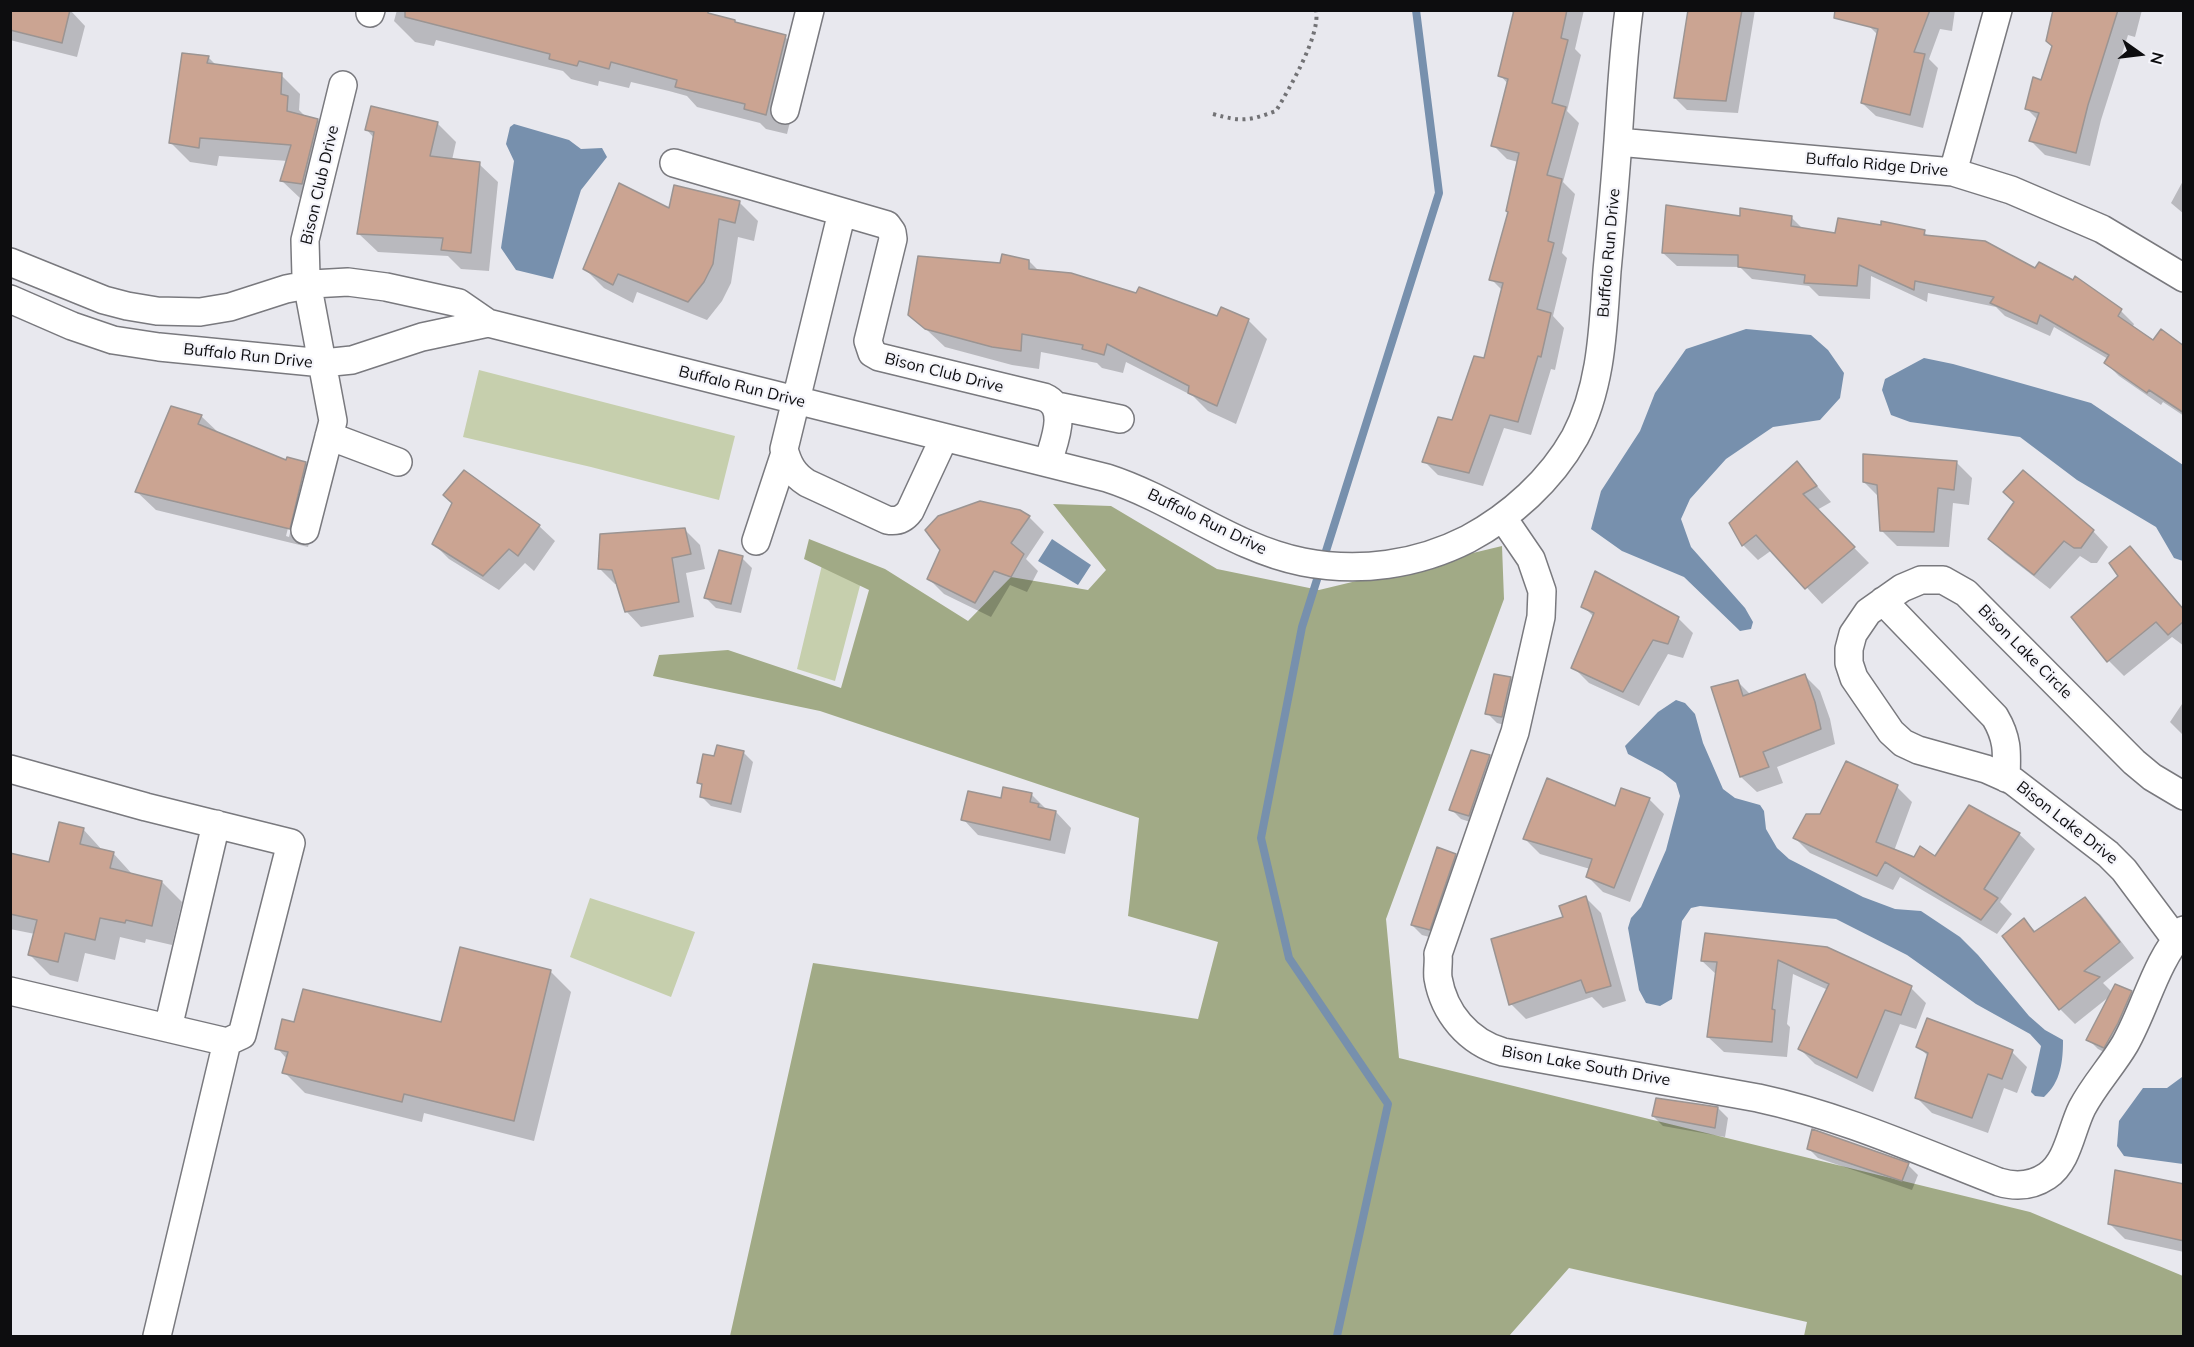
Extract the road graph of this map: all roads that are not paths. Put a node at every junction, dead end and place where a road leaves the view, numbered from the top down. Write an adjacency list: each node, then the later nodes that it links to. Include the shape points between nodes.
1 (810, 10): 5 (street)
2 (1629, 10): 6 (street, Buffalo Run Drive)
3 (1998, 10): 8 (street)
4 (343, 85): 12 (street, Bison Club Drive, via 305,240)
5 (785, 110)
6 (1618, 142): 8 (street, Buffalo Ridge Drive); 24 (street, Buffalo Run Drive, via 1601,351 1588,406 1559,462)
7 (674, 163): 9 (street, Bison Club Drive)
8 (1953, 172): 11 (street, Buffalo Ridge Drive, via 2011,190 2102,229)
9 (842, 212): 16 (street); 17 (street, Bison Club Drive, via 884,223 892,232 868,341 872,353 1044,397)
10 (10, 262): 12 (street, Buffalo Run Drive, via 104,300 157,311 200,312 230,307)
11 (2184, 278)
12 (308, 285): 14 (street, Buffalo Run Drive, via 348,282 386,286 459,303); 15 (street, Bison Club Drive)
13 (10, 299): 15 (street, Buffalo Run Drive, via 113,340)
14 (488, 322): 15 (street, Buffalo Run Drive, via 422,337 352,360); 16 (street, Buffalo Run Drive)
15 (323, 363): 19 (street, Bison Club Drive, via 333,421)
16 (795, 401): 20 (street, Buffalo Run Drive); 21 (street)
17 (1057, 406): 18 (street); 23 (street, via 1058,423)
18 (1120, 419)
19 (329, 436): 22 (street); 25 (street, Bison Club Drive)
20 (944, 438): 21 (street, via 910,511 896,521 807,483 790,468); 23 (street, Buffalo Run Drive)
21 (785, 453): 26 (street)
22 (398, 462)
23 (1048, 463): 24 (street, Buffalo Run Drive, via 1126,484 1249,545 1315,564 1358,567 1413,560 1457,544)
24 (1503, 518): 33 (street, Bison Lake South Drive, via 1531,559 1543,604 1515,732 1438,954 1438,977 1449,1009 1479,1042 1503,1052 1798,1106 1999,1182 2026,1184 2047,1176 2060,1162 2092,1088 2124,1045 2162,964)
25 (305, 530)
26 (756, 542)
27 (1883, 601): 28 (street, Bison Lake Circle); 30 (street, via 1995,717 2007,748); 31 (street, Bison Lake Circle, via 1921,580 1943,580 1961,589 2134,762)
28 (1856, 628): 30 (street, Bison Lake Drive, via 1848,650 1854,678 1895,737 1918,750)
29 (10, 769): 32 (street)
30 (2006, 778): 33 (street, Bison Lake Drive, via 2034,795 2120,865)
31 (2184, 796)
32 (216, 825): 35 (street); 36 (street, via 291,843 242,1035)
33 (2180, 936)
34 (10, 991): 35 (street)
35 (168, 1028): 36 (street)
36 (228, 1042): 37 (street)
37 (157, 1336)

